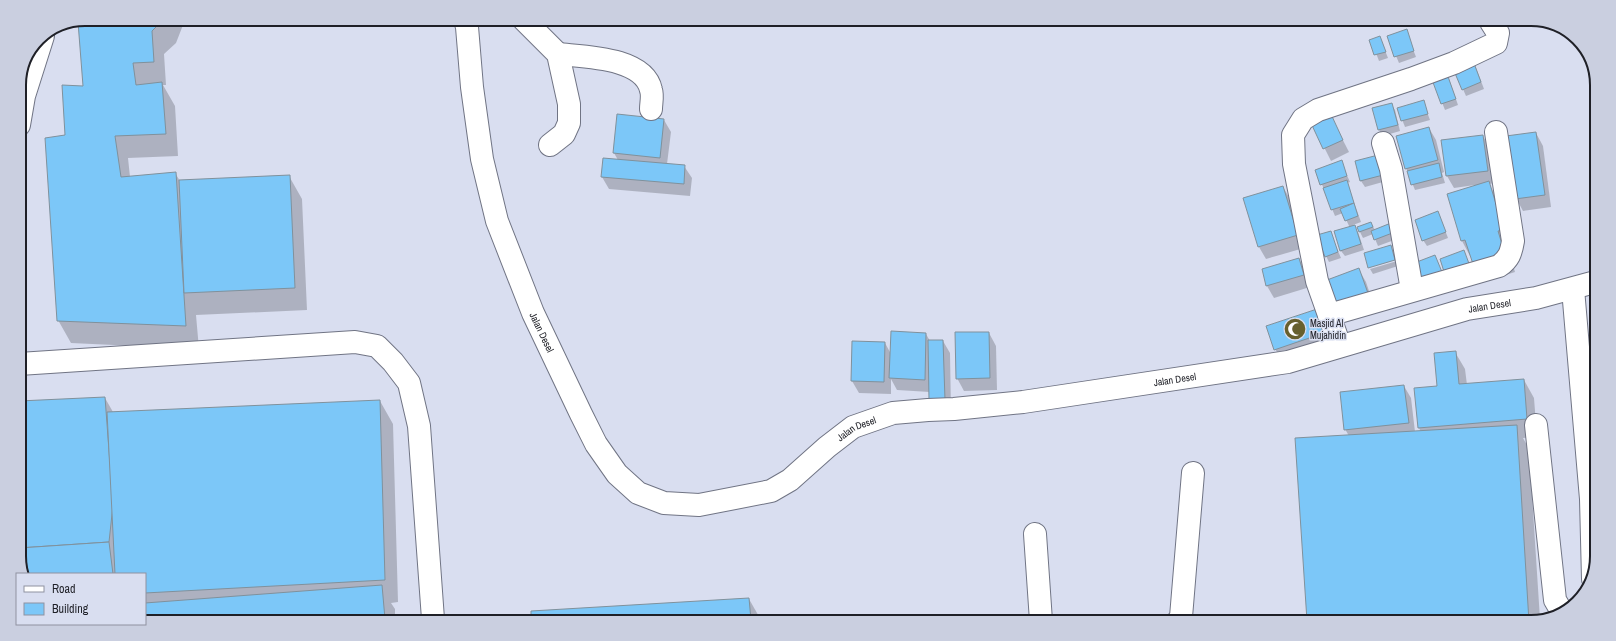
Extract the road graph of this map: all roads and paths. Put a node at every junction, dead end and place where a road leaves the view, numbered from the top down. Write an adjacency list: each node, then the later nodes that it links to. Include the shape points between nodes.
1 (467, 26): 15 (street, Jalan Desel, via 482,159 497,221 533,313 596,444 616,474 638,493 664,503 699,505 771,490 790,480 853,427 893,413 1030,400 1288,362)
2 (530, 26): 5 (street)
3 (1494, 26): 14 (street, via 1498,33 1496,43 1454,63 1318,110 1303,120 1293,135 1294,164 1317,281)
4 (39, 48): 6 (street)
5 (558, 54): 7 (street, via 612,61 637,70 646,78 651,90); 10 (street, via 570,104 569,123 564,134)
6 (26, 90)
7 (651, 109)
8 (1496, 132): 13 (street, via 1513,242 1511,253 1499,266)
9 (1383, 143): 13 (street, via 1391,169)
10 (550, 145)
11 (1590, 284): 12 (street, Jalan Desel)
12 (1574, 289): 15 (street, Jalan Desel, via 1467,309); 19 (street)
13 (1412, 290): 14 (street)
14 (1329, 315): 15 (street)
15 (1340, 346)
16 (26, 364): 22 (street, via 354,342 377,346 409,383 419,426)
17 (1536, 425): 21 (street, via 1555,600)
18 (1193, 472): 24 (street)
19 (1590, 476)
20 (1035, 534): 23 (street)
21 (1559, 608)
22 (433, 615)
23 (1041, 615)
24 (1181, 615)

